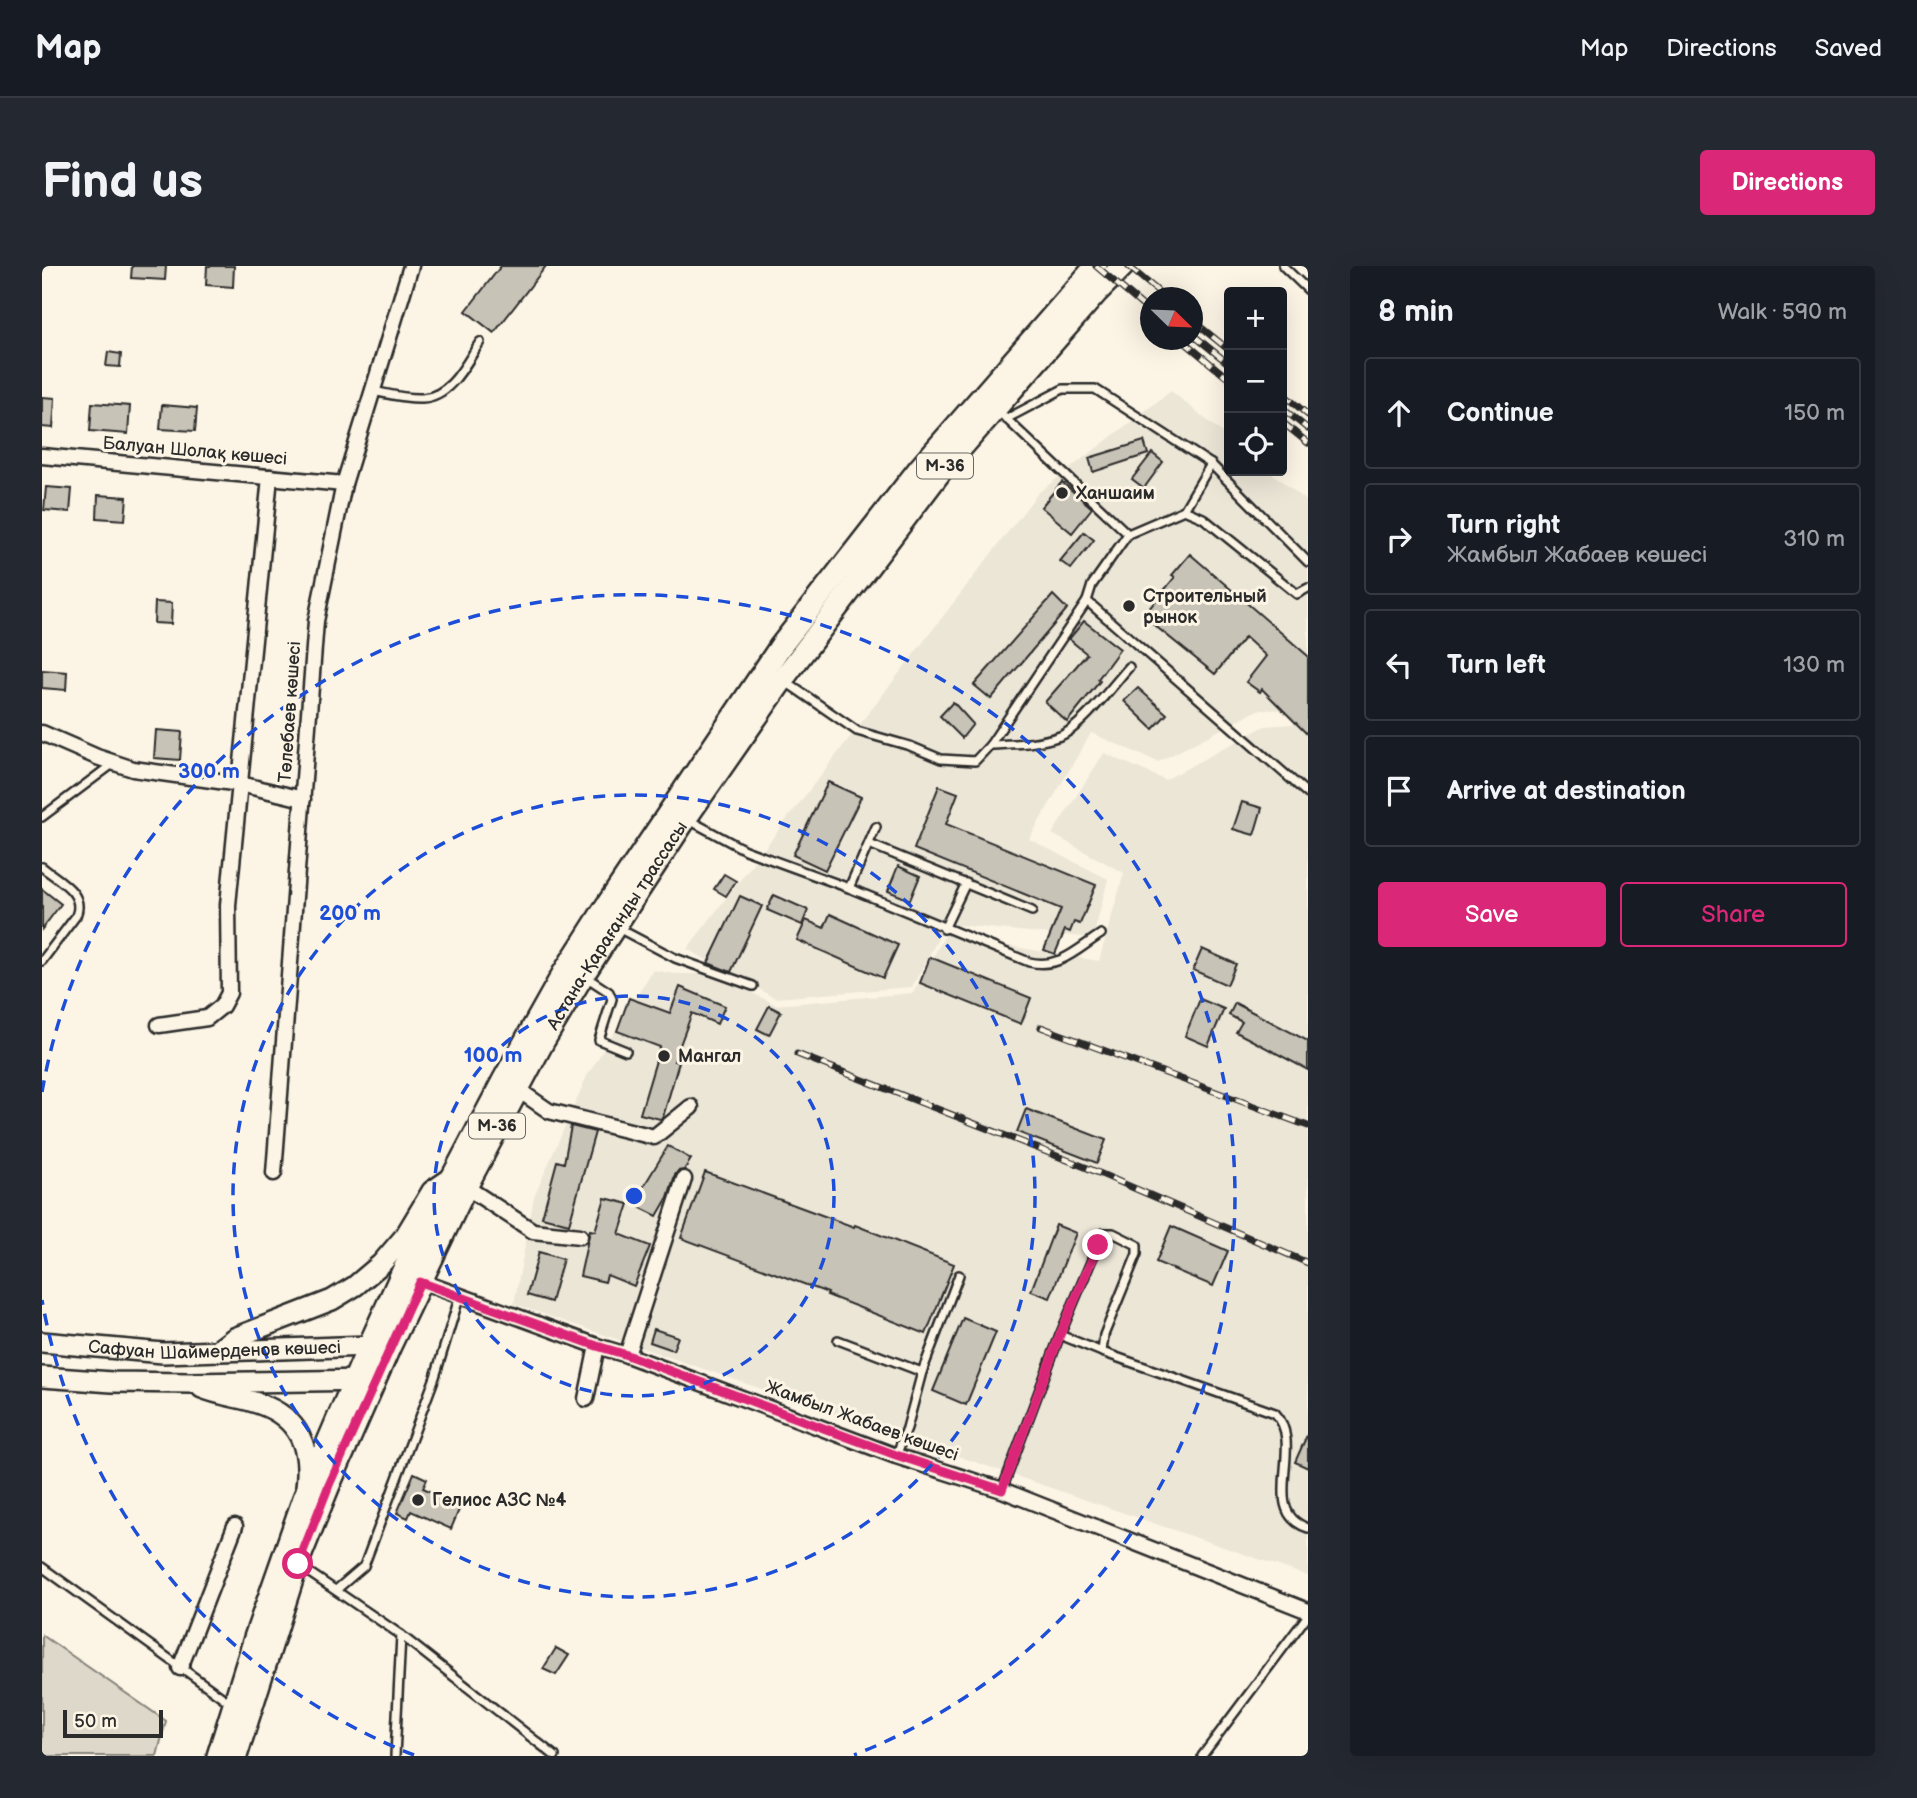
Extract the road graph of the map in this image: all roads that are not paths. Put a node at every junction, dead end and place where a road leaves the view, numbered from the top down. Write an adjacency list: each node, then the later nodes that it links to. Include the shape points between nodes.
1 (411, 266): 7 (street, Төлебаев көшесі)
2 (1096, 266): 46 (main road, Астана-Қарағанды трассасы / M-36, via 919,469 780,647 563,974 504,1079)
3 (1122, 266): 8 (main road, Астана-Қарағанды трассасы / M-36)
4 (1283, 266): 5 (lane)
5 (1308, 290)
6 (480, 342): 7 (lane, via 451,384 436,395 422,398)
7 (373, 391): 12 (street, Төлебаев көшесі)
8 (1001, 414): 10 (lane, via 1063,389 1095,389); 14 (lane); 19 (main road, Астана-Қарағанды трассасы / M-36, via 941,471)
9 (42, 456): 11 (street, Балуан Шолақ көшесі)
10 (1211, 464): 13 (lane); 15 (lane)
11 (270, 477): 12 (street, Балуан Шолақ көшесі); 23 (street)
12 (344, 484): 25 (street, Төлебаев көшесі, via 316,621)
13 (1184, 510): 14 (lane); 16 (lane, via 1203,518 1297,594)
14 (1128, 534): 17 (lane, via 1092,585)
15 (1308, 562)
16 (1308, 588)
17 (1087, 601): 21 (lane); 24 (lane)
18 (1129, 667): 21 (lane, via 1063,735 1031,744)
19 (783, 679): 21 (lane, via 857,731 941,759 975,761); 27 (main road, Астана-Қарағанды трассасы / M-36)
20 (42, 733): 22 (street)
21 (990, 746)
22 (114, 763): 23 (street); 26 (lane)
23 (240, 784): 25 (street); 40 (street, via 228,905 229,993 222,1006 206,1018)
24 (1308, 794)
25 (303, 799): 44 (street, Төлебаев көшесі)
26 (42, 817)
27 (685, 818): 32 (lane, via 745,850); 34 (main road, Астана-Қарағанды трассасы / M-36)
28 (876, 827): 29 (lane)
29 (869, 844): 31 (lane); 32 (lane)
30 (42, 867): 37 (lane, via 79,899 80,907)
31 (966, 883): 33 (lane); 35 (lane)
32 (849, 888): 35 (lane)
33 (1031, 911)
34 (614, 926): 38 (main road, Астана-Қарағанды трассасы / M-36); 39 (lane, via 675,958)
35 (944, 929): 36 (lane, via 1043,965 1055,964)
36 (1101, 934)
37 (42, 961)
38 (583, 975): 41 (lane, via 612,999 599,1040); 42 (main road, Астана-Қарағанды трассасы / M-36)
39 (753, 986)
40 (159, 1025)
41 (626, 1051)
42 (517, 1089): 43 (street, via 549,1111 654,1136); 46 (main road, Астана-Қарағанды трассасы / M-36)
43 (691, 1107)
44 (274, 1173)
45 (684, 1179): 58 (street)
46 (460, 1181): 47 (street, via 533,1231); 49 (main road, Астана-Қарағанды трассасы / M-36); 55 (main road, via 432,1191 405,1236 355,1286)
47 (580, 1236)
48 (959, 1275): 59 (lane)
49 (411, 1278): 50 (street, Жамбыл Жабаев көшесі); 56 (main road, Астана-Қарағанды трассасы / M-36)
50 (460, 1295): 54 (street, Жамбыл Жабаев көшесі); 71 (lane, via 435,1377 364,1566)
51 (1060, 1335): 57 (lane); 57 (lane, via 1104,1233 1113,1233 1137,1245 1137,1254 1104,1335); 65 (lane)
52 (838, 1340): 59 (lane)
53 (42, 1342): 55 (main road, Сафуан Шаймерденов көшесі, via 163,1353)
54 (597, 1346): 58 (street, Жамбыл Жабаев көшесі); 63 (street)
55 (216, 1351): 56 (main road, Сафуан Шаймерденов көшесі)
56 (377, 1351): 61 (main road, Астана-Қарағанды трассасы / M-36)
57 (1102, 1352): 68 (lane, via 1275,1413 1287,1437 1283,1498 1287,1513)
58 (627, 1355): 64 (street, Жамбыл Жабаев көшесі)
59 (922, 1372): 64 (lane)
60 (42, 1377): 62 (main road, Сафуан Шаймерденов көшесі)
61 (365, 1379): 62 (main road, Сафуан Шаймерденов көшесі); 66 (main road, Астана-Қарағанды трассасы / M-36); 69 (main road, Астана-Қарағанды трассасы / M-36)
62 (191, 1383): 66 (main road, via 262,1404 293,1425 308,1455)
63 (586, 1399)
64 (896, 1455): 65 (street, Жамбыл Жабаев көшесі)
65 (1002, 1490): 72 (street, Жамбыл Жабаев көшесі)
66 (304, 1498): 75 (main road, Астана-Қарағанды трассасы / M-36)
67 (235, 1527): 74 (street)
68 (1308, 1528)
69 (298, 1564): 71 (lane); 75 (main road, Астана-Қарағанды трассасы / M-36)
70 (42, 1567): 74 (lane)
71 (336, 1590): 73 (lane)
72 (1308, 1613): 80 (lane)
73 (401, 1635): 76 (lane); 79 (lane)
74 (180, 1668): 75 (lane)
75 (241, 1710): 77 (main road, Астана-Қарағанды трассасы / M-36); 78 (main road, Астана-Қарағанды трассасы / M-36)
76 (398, 1754)
77 (218, 1756)
78 (236, 1756)
79 (555, 1756)
80 (1202, 1756)

